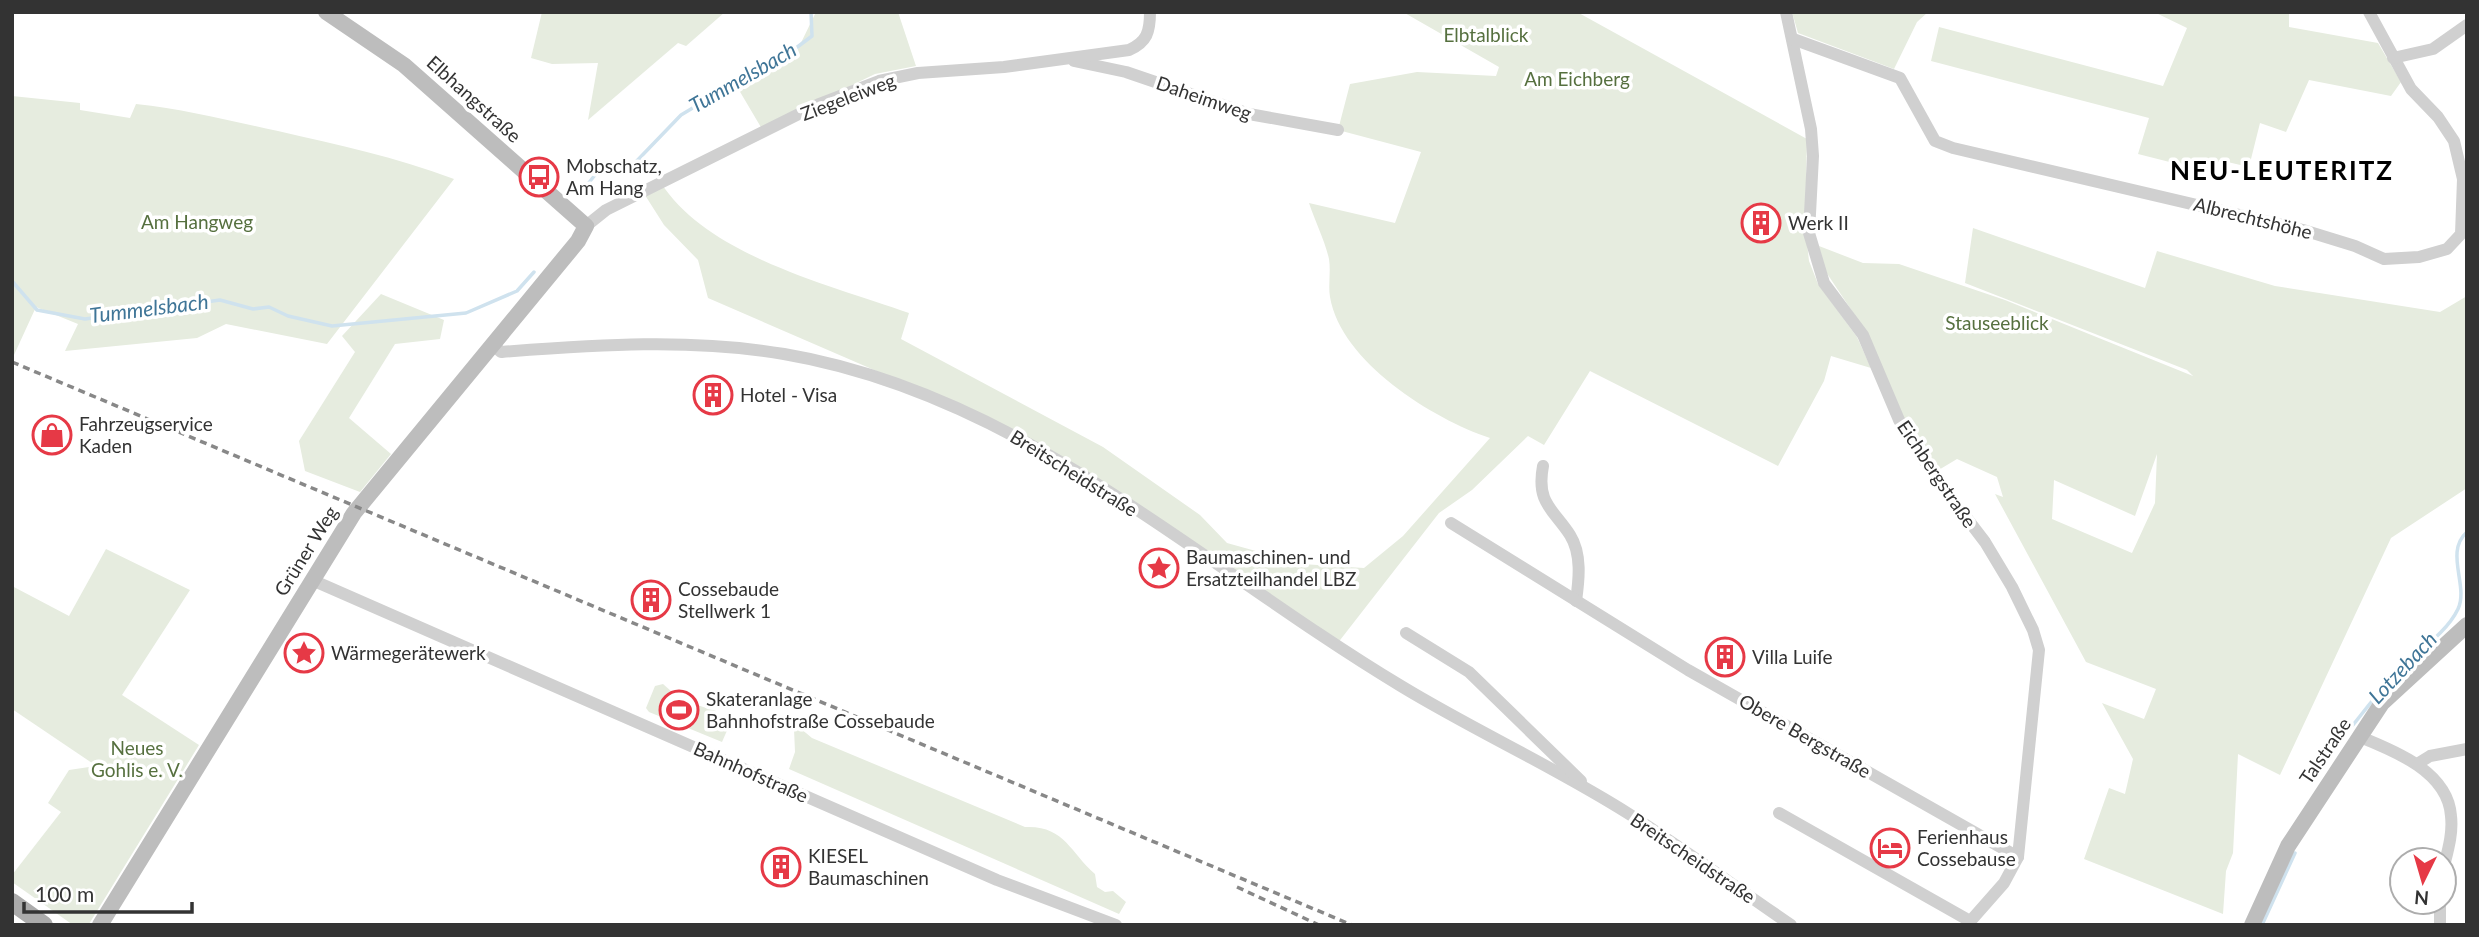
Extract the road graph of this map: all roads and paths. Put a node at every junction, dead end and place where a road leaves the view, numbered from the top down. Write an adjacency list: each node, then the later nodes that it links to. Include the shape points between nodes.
1 (326, 12): 10 (street, Elbhangstraße, via 404,65)
2 (1150, 12): 8 (street, Ziegeleiweg, via 1143,44)
3 (1786, 12): 6 (street, Eichbergstraße)
4 (2369, 12): 7 (street, Albrechtshöhe)
5 (2467, 25): 7 (street, via 2433,49)
6 (1793, 39): 7 (street, Albrechtshöhe, via 1900,78 1935,141 1953,148 2303,230 2384,259 2419,257 2447,249 2461,234 2464,206 2454,141 2411,89); 24 (street, Eichbergstraße, via 1813,156 1809,233 1824,283 1863,335 1905,431 2012,587 2039,650)
7 (2393, 58)
8 (1070, 60): 9 (street, Daheimweg, via 1126,72 1249,114); 10 (street, Ziegeleiweg, via 918,73 879,81 786,121 606,210)
9 (1338, 130)
10 (586, 226): 11 (street, Grüner Weg)
11 (493, 345): 14 (street, Grüner Weg, via 354,513); 21 (street, Breitscheidstraße, via 501,352 680,343 739,348 837,366 918,389 1005,431 1087,479 1400,685)
12 (1543, 467): 15 (street, via 1542,491 1577,553)
13 (1451, 523): 15 (street, Obere Bergstraße)
14 (312, 580): 28 (street, Grüner Weg); 29 (street, Bahnhofstraße, via 997,880)
15 (1576, 601): 24 (street, Obere Bergstraße, via 1688,670)
16 (2467, 625): 18 (street, Talstraße, via 2396,687)
17 (1406, 633): 21 (street, Breitscheidstraße, via 1469,672)
18 (2360, 737): 20 (street); 31 (street, Talstraße, via 2288,846)
19 (2467, 749): 20 (street, via 2430,756)
20 (2417, 764): 23 (street, via 2449,804)
21 (1594, 793): 30 (street, Breitscheidstraße)
22 (1779, 813): 26 (street)
23 (2448, 846)
24 (2018, 857): 26 (street, Eichbergstraße, via 2004,883)
25 (12, 902): 27 (main road)
26 (1968, 923)
27 (44, 925)
28 (100, 925)
29 (1116, 925)
30 (1791, 925)
31 (2252, 925)

